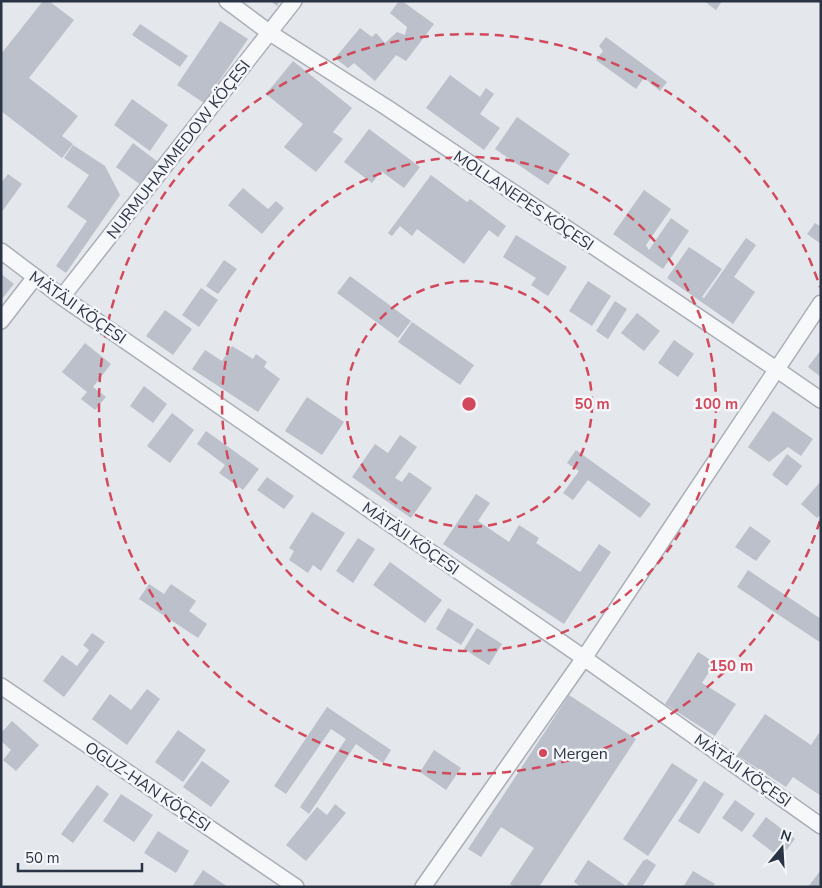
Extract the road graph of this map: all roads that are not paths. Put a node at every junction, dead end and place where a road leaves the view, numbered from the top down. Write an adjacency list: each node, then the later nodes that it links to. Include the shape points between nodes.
1 (227, 1): 3 (street, MOLLANEPES KÖÇESI)
2 (294, 1): 3 (street, NURMUHAMMEDOW KÖÇESI)
3 (270, 33): 6 (street, NURMUHAMMEDOW KÖÇESI); 9 (street, MOLLANEPES KÖÇESI)
4 (1, 251): 5 (street, MÄTÄJI KÖÇESI)
5 (35, 277): 6 (street, MÄTÄJI KÖÇESI); 8 (street)
6 (62, 297): 11 (street, MÄTÄJI KÖÇESI)
7 (821, 303): 9 (street)
8 (1, 321)
9 (776, 368): 10 (street, MOLLANEPES KÖÇESI); 11 (street)
10 (821, 400)
11 (584, 658): 13 (street, MÄTÄJI KÖÇESI); 15 (street)
12 (1, 686): 14 (street, OGUZ-HAN KÖÇESI)
13 (821, 826)
14 (296, 887)
15 (424, 887)

